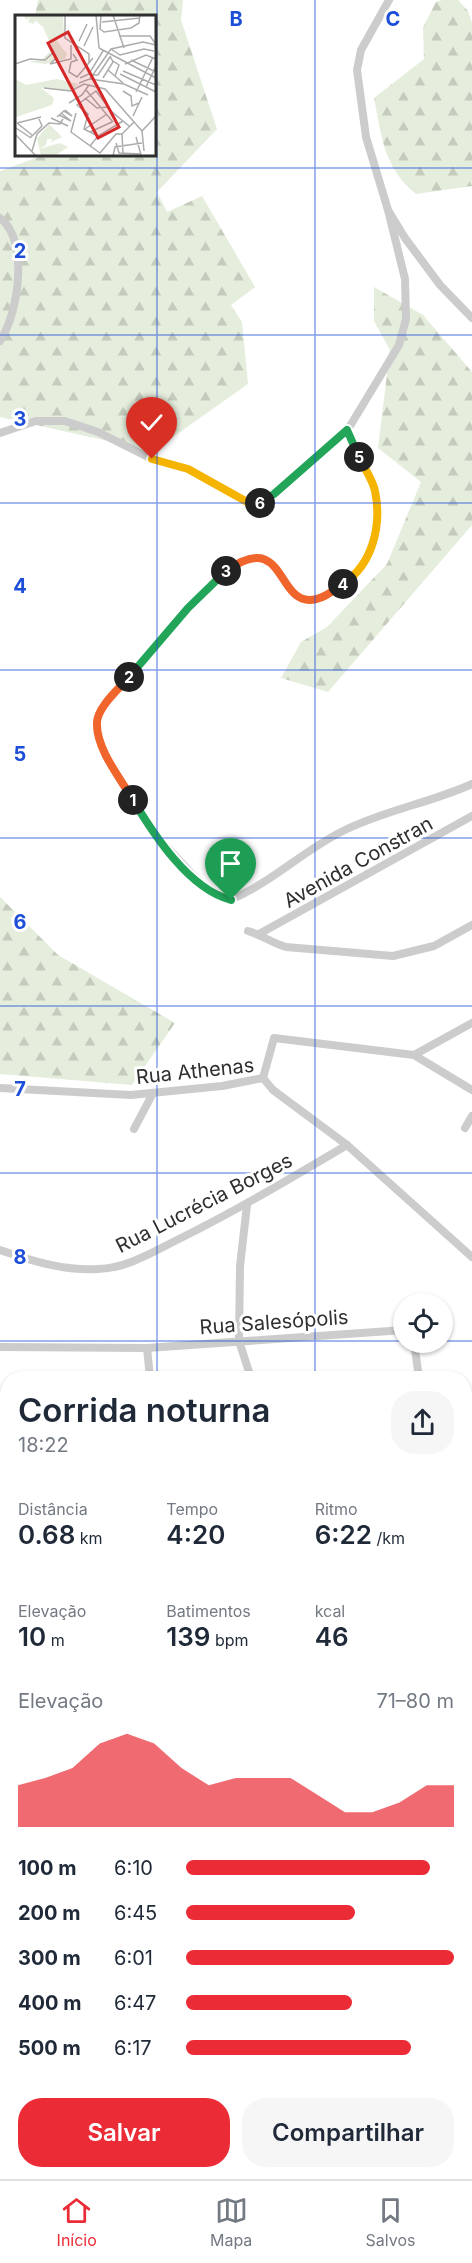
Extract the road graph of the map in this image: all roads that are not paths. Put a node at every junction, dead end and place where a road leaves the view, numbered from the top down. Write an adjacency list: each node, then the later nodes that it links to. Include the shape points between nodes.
1 (389, 0): 2 (street, via 361,50 357,70 366,137)
2 (388, 210): 4 (street, via 440,285); 6 (street, via 405,279 406,319 399,345)
3 (0, 218): 5 (street, via 14,234 18,262 15,301 7,331)
4 (472, 318)
5 (0, 341)
6 (347, 430): 7 (street, via 274,494 258,503 249,503 188,469 152,459 98,432 64,421 36,421); 8 (street, via 375,489 378,524 370,553 353,578 324,597 308,600 297,596 266,560 252,557 240,561 188,608 101,711 97,722 101,744 152,831 205,888 231,900 340,832 388,811 445,796)
7 (0, 433)
8 (472, 784)
9 (472, 816): 12 (street, Avenida Constran)
10 (472, 925): 12 (street, via 434,946 393,956 286,947)
11 (248, 931): 12 (street)
12 (259, 934)
13 (472, 1023): 14 (street)
14 (414, 1055): 15 (street, via 274,1038); 17 (street)
15 (263, 1078): 18 (street, Rua Athenas); 22 (street, Rua Athenas, via 273,1090)
16 (0, 1088): 18 (street, Rua Athenas)
17 (472, 1090)
18 (153, 1093): 21 (street)
19 (472, 1116): 20 (street)
20 (465, 1128)
21 (134, 1129)
22 (347, 1145): 23 (street, Rua Lucrécia Borges); 25 (street, Rua Athenas)
23 (247, 1205): 24 (street, Rua Lucrécia Borges, via 122,1266 69,1268 37,1263); 27 (street, via 240,1266)
24 (0, 1250)
25 (472, 1257)
26 (393, 1331): 27 (street, Rua Salesópolis)
27 (239, 1341): 29 (street, Rua Salesópolis); 32 (street)
28 (0, 1347): 29 (street, Rua Salesópolis)
29 (147, 1348): 31 (street)
30 (416, 1353): 33 (street)
31 (149, 1371)
32 (249, 1371)
33 (418, 1371)

